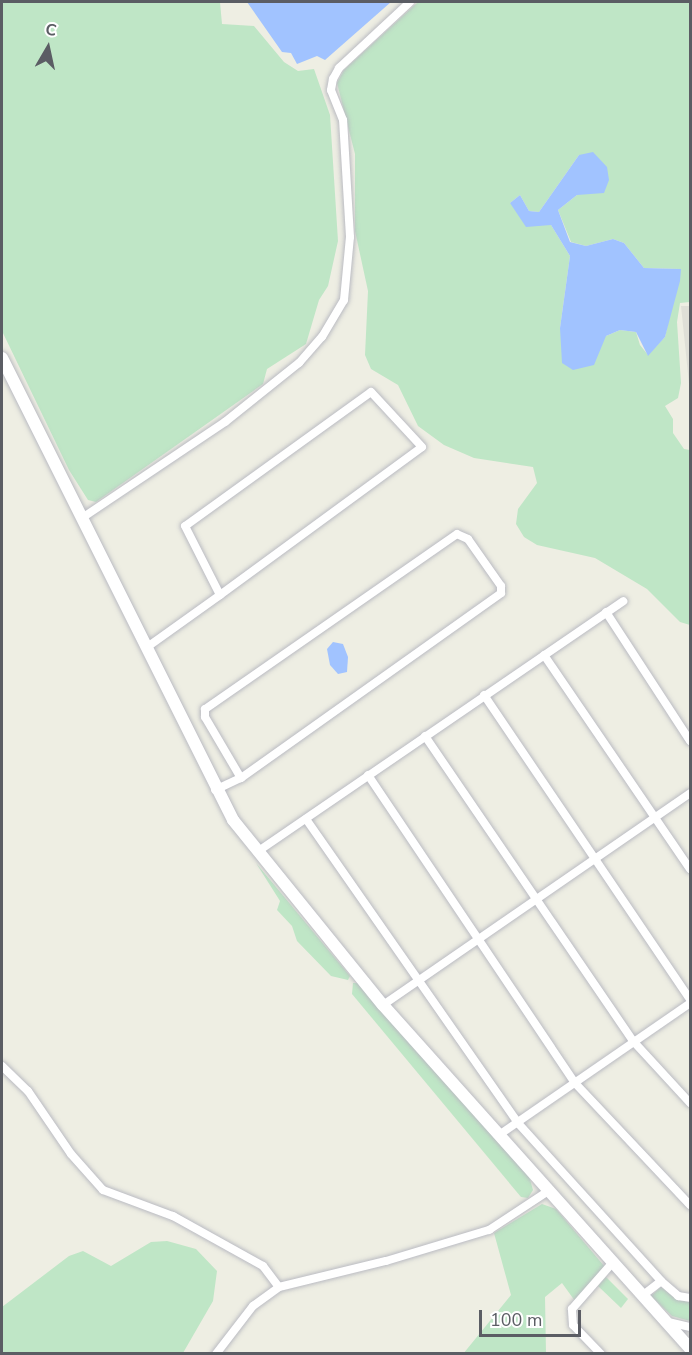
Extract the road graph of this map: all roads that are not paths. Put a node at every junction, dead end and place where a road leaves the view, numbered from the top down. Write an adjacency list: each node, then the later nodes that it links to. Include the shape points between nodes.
1 (410, 2): 3 (street, via 339,68 333,79 331,90 343,120 350,237 344,300 322,337 299,363 225,422)
2 (2, 358): 3 (main road)
3 (82, 518): 7 (main road)
4 (220, 595): 4 (street, via 422,447 370,392 185,526); 7 (street)
5 (624, 600): 6 (street)
6 (606, 612): 8 (street); 11 (street)
7 (146, 648): 14 (main road)
8 (544, 655): 9 (street); 16 (street)
9 (484, 695): 10 (street); 19 (street)
10 (425, 736): 12 (street); 21 (street)
11 (690, 741)
12 (368, 774): 17 (street); 22 (street)
13 (240, 778): 13 (street, via 501,593 501,586 468,539 457,534 205,709 205,717); 14 (street)
14 (215, 790): 18 (main road)
15 (690, 793): 16 (street)
16 (656, 817): 19 (street); 20 (street)
17 (306, 819): 18 (street); 23 (street)
18 (257, 852): 25 (main road)
19 (596, 858): 21 (street); 24 (street)
20 (690, 869)
21 (537, 898): 22 (street); 26 (street)
22 (480, 938): 23 (street); 28 (street)
23 (416, 981): 25 (street); 30 (street)
24 (690, 1001): 26 (street)
25 (382, 1005): 31 (main road)
26 (634, 1042): 28 (street); 29 (street)
27 (2, 1066): 36 (street, via 28,1091 71,1154 103,1190 173,1216 262,1266)
28 (575, 1083): 30 (street); 33 (street)
29 (690, 1103)
30 (517, 1122): 31 (street); 35 (street)
31 (499, 1135): 32 (main road)
32 (550, 1190): 34 (main road); 36 (street, via 489,1230)
33 (690, 1205)
34 (613, 1262): 37 (main road); 43 (street, via 572,1309 573,1325)
35 (661, 1281): 37 (street); 38 (street, via 678,1296)
36 (279, 1287): 42 (street, via 253,1306)
37 (642, 1296): 39 (main road)
38 (690, 1298)
39 (667, 1322): 40 (street); 41 (main road)
40 (690, 1327)
41 (690, 1348)
42 (216, 1353)
43 (601, 1353)

